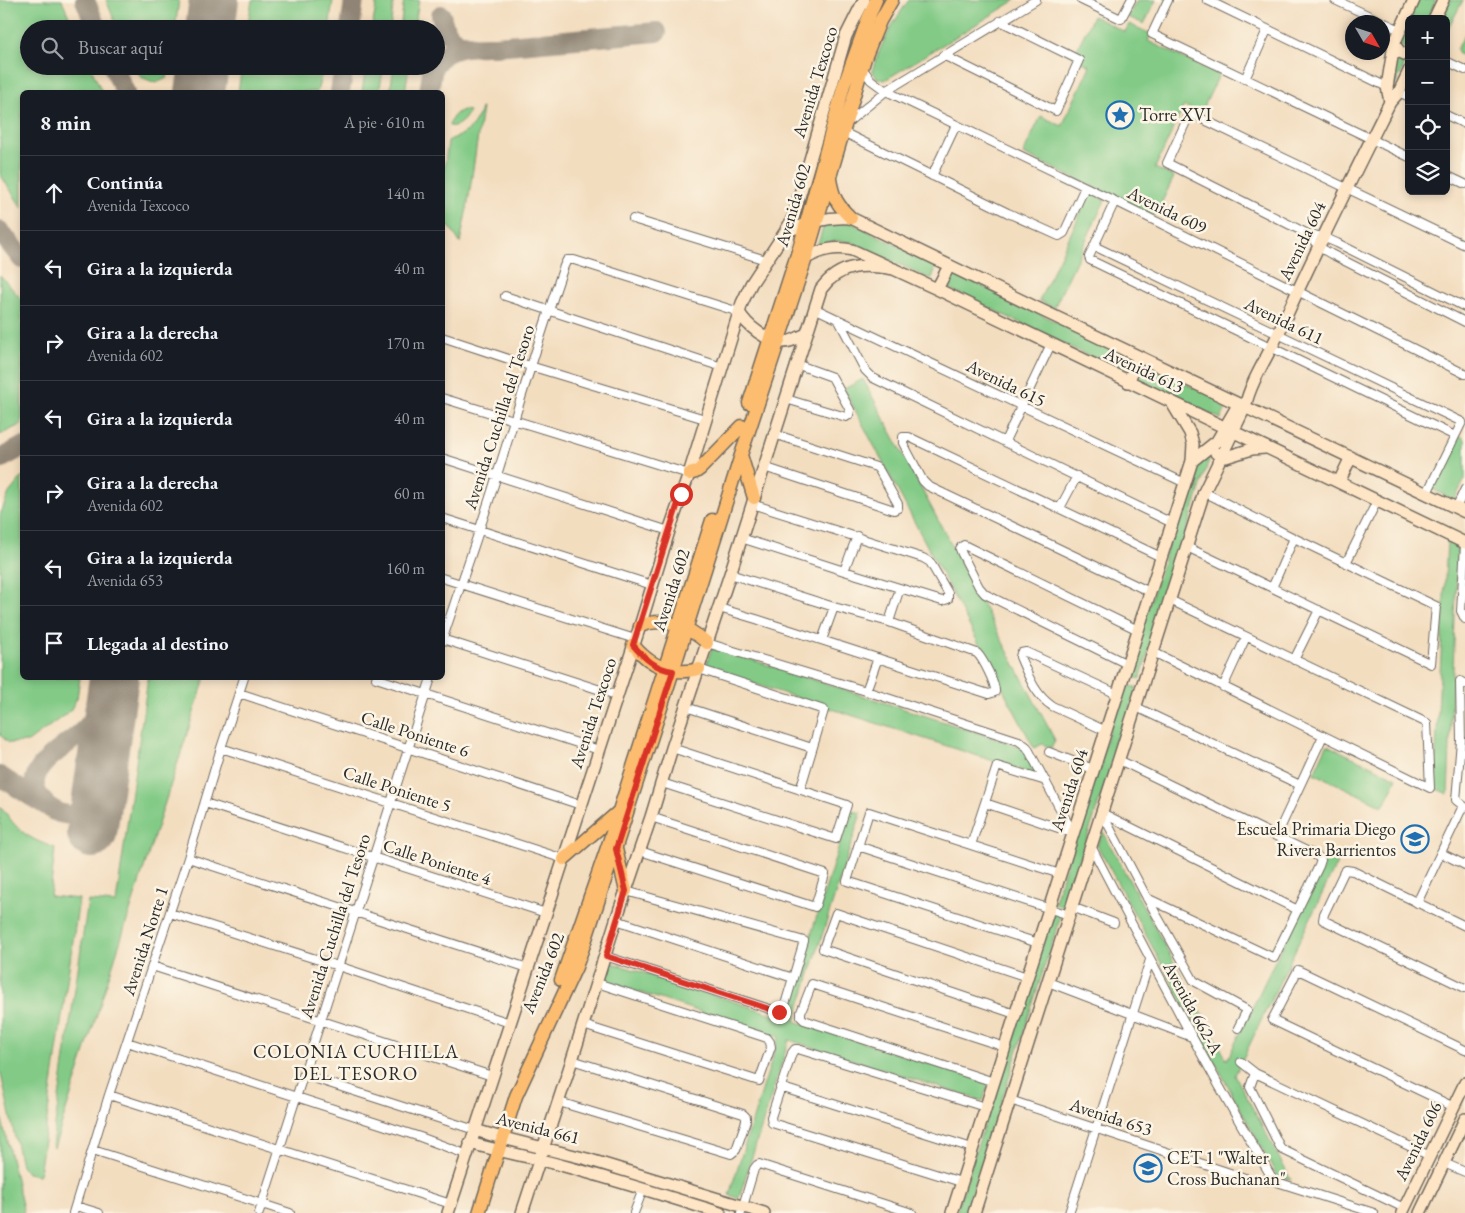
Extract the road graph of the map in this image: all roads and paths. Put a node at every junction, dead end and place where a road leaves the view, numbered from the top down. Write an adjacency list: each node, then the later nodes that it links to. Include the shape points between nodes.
1 (864, 0): 43 (street, Avenida Texcoco, via 846,36 797,205)
2 (876, 0): 42 (main road, Avenida 602, via 844,85)
3 (892, 0): 20 (main road, Avenida 602, via 880,21)
4 (1036, 0): 13 (street)
5 (1081, 0): 6 (street, via 1121,19)
6 (1131, 0)
7 (1168, 0): 22 (street, via 1152,34)
8 (1207, 0): 14 (street)
9 (1335, 0): 15 (street)
10 (1414, 0): 15 (street)
11 (1443, 0): 12 (street)
12 (1436, 15)
13 (1000, 22): 17 (street); 17 (street, via 1079,60 1056,111)
14 (1267, 30): 22 (street); 23 (street)
15 (1400, 30): 16 (street)
16 (1394, 44): 18 (street); 23 (street)
17 (943, 55): 24 (street)
18 (1405, 55)
19 (1450, 63): 21 (street)
20 (862, 68): 24 (street, Avenida 609, via 870,80); 30 (main road, Avenida 602)
21 (1465, 70)
22 (1245, 79): 31 (street)
23 (1387, 87): 26 (street)
24 (886, 91): 29 (street, Avenida 609); 30 (street)
25 (1404, 95): 26 (street, Avenida 604)
26 (1390, 102): 31 (street, Avenida 604)
27 (1450, 118): 28 (street)
28 (1465, 124)
29 (956, 125): 34 (street); 37 (street, Avenida 609)
30 (844, 128): 33 (main road, Avenida 602); 34 (street)
31 (1371, 139): 32 (street); 38 (street, Avenida 604)
32 (1405, 155)
33 (830, 176): 40 (main road, via 838,205); 42 (main road, Avenida 602)
34 (932, 176): 37 (street, via 1061,236)
35 (1450, 177): 36 (street)
36 (1465, 184)
37 (1084, 187): 39 (street, Avenida 609)
38 (1347, 188): 44 (street, Avenida 604); 44 (street, via 1190,113 1167,163); 45 (street)
39 (1114, 201): 46 (street); 52 (street, Avenida 609)
40 (851, 218): 42 (street, Avenida 613, via 834,217); 49 (street, Avenida 613)
41 (633, 219): 48 (street)
42 (812, 222): 43 (street); 47 (main road, Avenida 602); 63 (main road, Avenida 602)
43 (785, 232): 48 (street, Avenida Texcoco)
44 (1321, 242): 52 (street, Avenida 604); 54 (street); 59 (street)
45 (1465, 245)
46 (1094, 246): 61 (street, Avenida 611); 65 (street, Avenida 611, via 1089,259)
47 (806, 258): 50 (street, Avenida 613, via 825,249 841,247); 63 (main road, Avenida 602)
48 (766, 260): 57 (street, Avenida Texcoco)
49 (949, 266): 51 (street); 66 (street, Avenida 613)
50 (894, 269): 51 (street, Avenida 613); 55 (street, via 860,266 839,272 821,289)
51 (937, 289): 64 (street, Avenida 613)
52 (1297, 292): 61 (street, Avenida 604); 70 (street, Avenida 609)
53 (505, 296): 56 (street)
54 (1465, 307)
55 (814, 308): 58 (street, Avenida 615); 60 (street)
56 (548, 310): 57 (street, Avenida Cuchilla del Tesoro, via 564,266 568,260 574,260); 68 (street, Avenida Cuchilla del Tesoro); 69 (street)
57 (739, 312): 63 (street, via 754,329); 69 (street, Avenida Texcoco)
58 (838, 319): 76 (street, Avenida 615); 83 (street, via 869,375)
59 (1465, 322)
60 (806, 334): 63 (street, via 785,342); 67 (street)
61 (1278, 335): 65 (street, Avenida 604); 82 (street, Avenida 611, via 1462,422)
62 (445, 338): 68 (street)
63 (774, 340): 79 (main road, Avenida 602); 86 (main road, Avenida 602)
64 (1051, 344): 71 (street, Avenida 613); 76 (street)
65 (1272, 348): 75 (street, Avenida 604); 82 (street, Avenida 611)
66 (1139, 357): 71 (street); 75 (street, Avenida 613)
67 (796, 364): 73 (street); 73 (street, via 832,377 850,410 849,414 846,417)
68 (530, 366): 77 (street); 78 (street, Avenida Cuchilla del Tesoro)
69 (722, 367): 77 (street, Avenida Texcoco)
70 (1465, 374)
71 (1128, 382): 74 (street, Avenida 613)
72 (445, 399): 78 (street)
73 (786, 399): 81 (street)
74 (1171, 402): 80 (street, Avenida 613); 90 (street, via 1190,433)
75 (1244, 402): 80 (street, Avenida 604); 88 (street, Avenida 613)
76 (1021, 406): 83 (street); 96 (street, Avenida 615)
77 (705, 419): 92 (street, Avenida Texcoco)
78 (513, 420): 92 (street); 93 (street, Avenida Cuchilla del Tesoro)
79 (742, 426): 92 (main road, via 700,469); 130 (main road, Avenida 602)
80 (1230, 430): 84 (street, Avenida 604); 85 (street, Avenida 613); 87 (street, Avenida 604)
81 (774, 434): 91 (street); 91 (street, via 877,467 898,508 894,510)
82 (1455, 436): 99 (street)
83 (1005, 441): 94 (street)
84 (1209, 447): 87 (street); 90 (street, Avenida 604)
85 (1267, 448): 87 (street); 95 (street, Avenida 613)
86 (741, 455): 100 (main road); 130 (main road, Avenida 602)
87 (1221, 456): 98 (street, Avenida 604)
88 (1351, 457): 95 (street); 99 (street, Avenida 613)
89 (445, 459): 93 (street)
90 (1192, 461): 96 (street, Avenida 604)
91 (764, 468): 100 (street)
92 (689, 474): 107 (street, Avenida Texcoco)
93 (497, 475): 106 (street, Avenida Cuchilla del Tesoro); 107 (street)
94 (1077, 476): 102 (street); 105 (street)
95 (1339, 482): 101 (street, Avenida 613)
96 (1185, 484): 105 (street, Avenida 604)
97 (1465, 489): 103 (street)
98 (1204, 492): 110 (street); 112 (street, Avenida 604)
99 (1427, 493): 103 (street, Avenida 613)
100 (753, 501): 108 (street); 109 (street)
101 (1377, 501): 111 (street, Avenida 613); 114 (street)
102 (1060, 508): 113 (street); 122 (street, via 903,437 903,443 926,485)
103 (1461, 510)
104 (445, 519): 106 (street)
105 (1172, 523): 113 (street, Avenida 604)
106 (479, 530): 118 (street, Avenida Cuchilla del Tesoro); 119 (street)
107 (669, 531): 119 (street, Avenida Texcoco)
108 (857, 536): 115 (street); 120 (street, via 928,560 948,593 948,599 942,601)
109 (741, 538): 115 (street); 116 (street)
110 (1294, 538): 114 (street); 121 (street)
111 (1465, 544): 127 (street, via 1460,611)
112 (1187, 547): 121 (street); 123 (street, Avenida 604)
113 (1161, 557): 122 (street, Avenida 604)
114 (1346, 563): 126 (street, via 1436,606 1431,664)
115 (844, 571): 120 (street)
116 (730, 574): 124 (street); 125 (street)
117 (445, 579): 118 (street)
118 (461, 584): 132 (street, Avenida Cuchilla del Tesoro); 136 (street)
119 (652, 585): 129 (street, Avenida Texcoco)
120 (900, 588): 128 (street)
121 (1272, 588): 126 (street)
122 (1150, 592): 131 (street, Avenida 604)
123 (1170, 600): 133 (street); 138 (street, Avenida 604)
124 (834, 606): 128 (street); 134 (street)
125 (719, 608): 134 (street); 137 (street)
126 (1319, 610): 140 (street)
127 (1464, 618)
128 (889, 622): 139 (street, via 978,654 995,692 989,694)
129 (640, 626): 130 (main road, via 656,621); 136 (street, Avenida Texcoco)
130 (682, 626): 137 (main road); 143 (main road, Avenida 602)
131 (1138, 630): 141 (street, Avenida 604); 141 (street, via 968,547 961,547 983,592)
132 (445, 634)
133 (1246, 637): 140 (street); 150 (street)
134 (822, 640): 139 (street)
135 (445, 641): 155 (street)
136 (634, 642): 143 (main road, via 647,659); 155 (street, Avenida Texcoco)
137 (707, 643): 142 (street); 151 (street)
138 (1153, 652): 149 (street, Avenida 604); 150 (street)
139 (878, 658): 151 (street)
140 (1294, 660): 159 (street, via 1427,723 1430,788)
141 (1127, 664): 144 (street, Avenida 604)
142 (699, 669): 143 (main road); 156 (street); 164 (street, via 824,710)
143 (669, 670): 178 (main road, Avenida 602); 186 (main road, Avenida 602)
144 (1122, 679): 149 (street); 154 (street, Avenida 604)
145 (243, 680): 152 (street, Avenida Norte 1)
146 (382, 680): 153 (street)
147 (430, 680): 153 (street, Avenida Cuchilla del Tesoro)
148 (1463, 682): 160 (street)
149 (1142, 686): 157 (street, Avenida 604)
150 (1223, 687): 159 (street)
151 (866, 692): 169 (street, via 1019,741 1027,747)
152 (239, 693): 161 (street, Avenida Norte 1); 162 (street, Calle Poniente 6)
153 (426, 694): 162 (street, Avenida Cuchilla del Tesoro); 165 (street)
154 (1117, 694): 158 (street, Avenida 604); 158 (street, via 1026,652 1021,653 1037,693 1044,700)
155 (616, 695): 165 (street, Avenida Texcoco)
156 (686, 707): 163 (street); 164 (street)
157 (1136, 707): 167 (street, Avenida 604); 171 (street)
158 (1106, 731): 168 (street, Avenida 604)
159 (1323, 736): 171 (street)
160 (1463, 743): 177 (street, via 1456,800)
161 (221, 748): 173 (street, Calle Poniente 5); 174 (street, Avenida Norte 1)
162 (408, 748): 173 (street, Avenida Cuchilla del Tesoro); 176 (street, Calle Poniente 6)
163 (672, 748): 170 (street); 172 (street)
164 (812, 748): 172 (street)
165 (599, 750): 176 (street, Avenida Texcoco)
166 (1049, 752): 168 (street)
167 (1119, 760): 179 (street, Avenida 604); 182 (street)
168 (1094, 769): 181 (street, Avenida 604)
169 (1046, 781): 175 (street, via 999,766); 181 (street)
170 (662, 783): 172 (street, via 836,839 846,805); 180 (street)
171 (1300, 785): 182 (street)
172 (800, 790)
173 (391, 802): 189 (street, Avenida Cuchilla del Tesoro); 191 (street, Calle Poniente 5)
174 (205, 803): 189 (street, Calle Poniente 4); 190 (street, Avenida Norte 1)
175 (985, 803): 181 (street); 183 (street)
176 (581, 805): 191 (street, Avenida Texcoco)
177 (1464, 806): 188 (street)
178 (618, 812): 191 (main road); 244 (main road, Avenida 602, via 569,961 508,1097)
179 (1102, 813): 185 (street, Avenida 604); 195 (street); 198 (street)
180 (651, 817): 187 (street); 187 (street, via 825,874 815,907)
181 (1073, 833): 193 (street, Avenida 604)
182 (1277, 835): 198 (street, via 1321,860)
183 (971, 845): 184 (street, via 869,812); 193 (street)
184 (858, 846): 197 (street); 206 (street, via 847,881)
185 (1091, 846): 199 (street, Avenida 604); 208 (street, Avenida 662-A)
186 (616, 849): 194 (main road); 244 (main road, Avenida 602, via 576,967)
187 (640, 851): 194 (street)
188 (1441, 853): 192 (street); 196 (street)
189 (374, 857): 200 (street, Avenida Cuchilla del Tesoro); 202 (street, Calle Poniente 4)
190 (188, 858): 200 (street); 201 (street, Avenida Norte 1)
191 (564, 859): 202 (street, Avenida Texcoco)
192 (1465, 865)
193 (1060, 874): 197 (street, Avenida 604)
194 (626, 891): 203 (street); 213 (street, via 804,941)
195 (1147, 898): 198 (street, via 1274,958); 222 (street, via 1194,981 1247,1010)
196 (1417, 903): 205 (street); 216 (street, via 1346,870 1323,920)
197 (1049, 908): 199 (street); 206 (street, Avenida 604)
198 (1298, 910)
199 (1070, 911): 204 (street); 214 (street, Avenida 604)
200 (356, 912): 210 (street, Avenida Cuchilla del Tesoro); 211 (street)
201 (170, 913): 209 (street, Avenida Norte 1); 210 (street)
202 (546, 913): 211 (street, Avenida Texcoco)
203 (616, 920): 207 (street); 213 (street)
204 (1114, 923)
205 (1465, 926)
206 (1038, 943): 212 (street, Avenida 604)
207 (606, 956): 213 (street, via 779,1012); 215 (street)
208 (1150, 960): 218 (street); 223 (street, Avenida 662-A)
209 (152, 966): 219 (street); 224 (street, Avenida Norte 1)
210 (338, 966): 219 (street, Avenida Cuchilla del Tesoro); 220 (street)
211 (528, 968): 220 (street, Avenida Texcoco)
212 (1027, 977): 217 (street, Avenida 604); 217 (street, via 836,913 823,949)
213 (793, 978)
214 (1048, 982): 218 (street); 237 (street, Avenida 604)
215 (597, 983): 221 (street); 221 (street, via 767,1038 771,1047 759,1081)
216 (1465, 988)
217 (1015, 1014): 225 (street, Avenida 604)
218 (1133, 1014): 223 (street); 242 (street)
219 (320, 1021): 230 (street, Avenida Cuchilla del Tesoro); 231 (street)
220 (510, 1023): 231 (street, Avenida Texcoco)
221 (584, 1025): 227 (street)
222 (1238, 1028)
223 (1192, 1036): 256 (street, Avenida 662-A)
224 (127, 1042): 235 (street, Avenida Norte 1); 236 (street)
225 (1004, 1047): 232 (street, Avenida 604); 232 (street, via 812,984 801,1012 804,1020)
226 (1465, 1050): 240 (street, via 1298,970 1272,1020)
227 (572, 1060): 238 (street); 238 (street, via 743,1114 746,1117 736,1150 729,1153)
228 (1241, 1062): 229 (street)
229 (1256, 1073): 252 (street); 265 (street, via 1250,1087 1281,1149)
230 (304, 1075): 236 (street, Avenida Cuchilla del Tesoro); 243 (street, Avenida 661)
231 (492, 1076): 243 (street, Avenida Texcoco)
232 (994, 1082): 239 (street, Avenida 604)
233 (1465, 1084): 240 (street, Avenida 606)
234 (780, 1087): 239 (street, via 792,1053 798,1049); 247 (street); 257 (street, via 771,1117 774,1124)
235 (109, 1096): 248 (street); 249 (street, Avenida Norte 1)
236 (296, 1097): 248 (street, Avenida Cuchilla del Tesoro); 251 (street)
237 (1010, 1100): 242 (street, Avenida 653); 278 (street, Avenida 604)
238 (559, 1102): 246 (street)
239 (985, 1107): 247 (street, Avenida 604)
240 (1454, 1107): 252 (street, Avenida 606)
241 (1465, 1119): 254 (street, Avenida 606)
242 (1096, 1128): 256 (street, Avenida 653, via 1251,1180); 279 (street)
243 (475, 1130): 244 (street, Avenida 661); 245 (street, Avenida Texcoco)
244 (499, 1137): 246 (street, Avenida 661); 250 (main road, Avenida 602)
245 (470, 1143): 250 (street, Avenida 661); 263 (street, Avenida Texcoco)
246 (544, 1148): 253 (street); 264 (street, Avenida 661, via 604,1164)
247 (972, 1148): 257 (street, Avenida 604)
248 (279, 1149): 261 (street, Avenida Cuchilla del Tesoro); 263 (street)
249 (93, 1150): 261 (street); 262 (street, Avenida Norte 1)
250 (495, 1150): 253 (street, Avenida 661); 270 (main road, Avenida 602); 271 (main road, Avenida 602)
251 (460, 1152)
252 (1430, 1156): 258 (street, Avenida 606)
253 (540, 1159): 259 (street, Avenida 661); 272 (street)
254 (1444, 1163): 255 (street); 260 (street, Avenida 606)
255 (1465, 1172)
256 (1274, 1181): 280 (street, Avenida 653)
257 (962, 1182): 277 (street, Avenida 604)
258 (1415, 1186): 260 (street); 265 (street, Avenida 606)
259 (642, 1189): 273 (street); 274 (street, Avenida 661)
260 (1430, 1192): 266 (street, Avenida 606)
261 (262, 1204): 268 (street, Avenida Cuchilla del Tesoro); 269 (street)
262 (74, 1209): 267 (street)
263 (449, 1209)
264 (742, 1210): 275 (street, Avenida 661); 276 (street, via 754,1169 761,1164)
265 (1403, 1211)
266 (1421, 1212)
267 (99, 1213)
268 (259, 1213)
269 (290, 1213)
270 (471, 1213)
271 (479, 1213)
272 (522, 1213)
273 (634, 1213)
274 (720, 1213)
275 (764, 1213)
276 (912, 1213)
277 (952, 1213)
278 (974, 1213)
279 (1069, 1213)
280 (1374, 1213)

